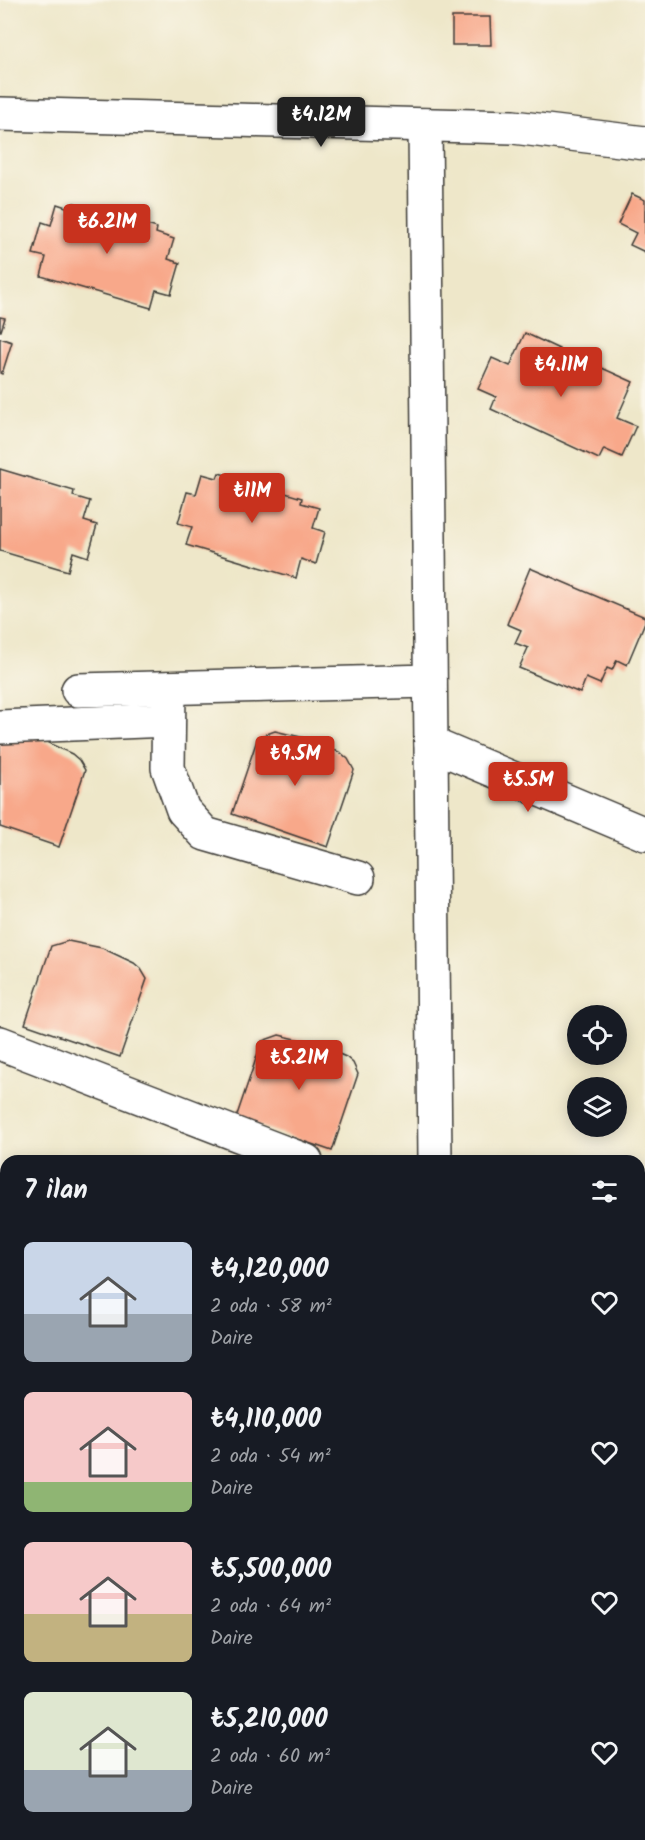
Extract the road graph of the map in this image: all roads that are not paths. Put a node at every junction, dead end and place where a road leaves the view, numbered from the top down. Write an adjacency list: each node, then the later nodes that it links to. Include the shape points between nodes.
1 (0, 114): 2 (street)
2 (425, 125): 3 (street, via 513,127); 4 (street)
3 (645, 143)
4 (430, 681): 5 (street); 9 (street)
5 (170, 688): 6 (street); 7 (street)
6 (78, 690)
7 (168, 720): 8 (street); 11 (street, via 168,768 183,810 205,834)
8 (0, 727)
9 (431, 744): 10 (street); 14 (street)
10 (645, 834)
11 (358, 878)
12 (0, 1043): 13 (street)
13 (290, 1155)
14 (435, 1155)

